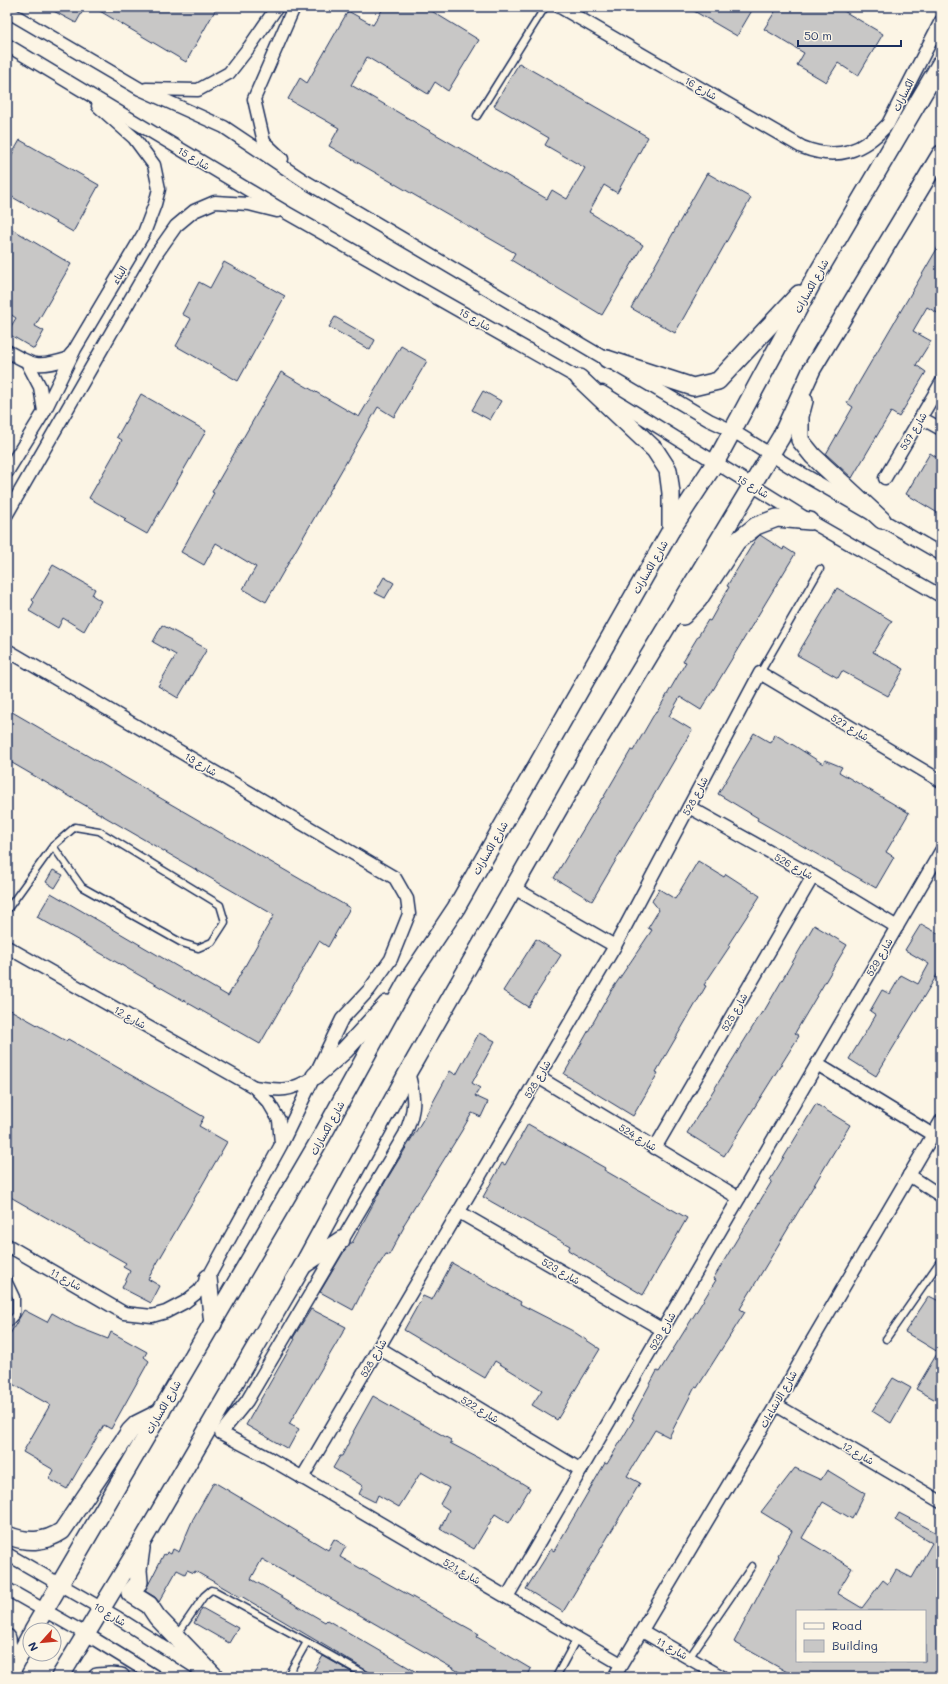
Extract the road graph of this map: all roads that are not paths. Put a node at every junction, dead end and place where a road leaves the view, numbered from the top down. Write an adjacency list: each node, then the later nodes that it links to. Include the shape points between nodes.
1 (277, 7): 10 (street, via 229,73 198,90)
2 (294, 7): 14 (street, via 254,99 264,142)
3 (545, 7): 11 (lane)
4 (560, 7): 12 (street, شارع 16, via 802,147 830,154)
5 (7, 11): 10 (street)
6 (941, 20): 12 (street, الكسارات, via 888,124 876,138)
7 (7, 45): 9 (street, شارع 15)
8 (941, 63): 16 (street, شارع الكسارات)
9 (79, 88): 15 (street, شارع 15); 17 (street, البناء, via 134,138 154,165 159,189 144,233)
10 (140, 89): 14 (street, via 224,127)
11 (477, 116)
12 (846, 153)
13 (941, 154): 21 (street)
14 (303, 180): 19 (street)
15 (287, 213): 22 (street, شارع 15); 33 (street, via 249,204 215,202 194,211 176,226 157,253)
16 (817, 274): 19 (street, via 718,381 693,387); 27 (street, شارع الكسارات)
17 (75, 349): 20 (street, via 67,359); 24 (street, البناء)
18 (7, 351): 20 (street)
19 (607, 359): 27 (street)
20 (28, 364): 24 (street, via 40,387)
21 (812, 369): 28 (street); 34 (street, via 800,416 800,440 812,456)
22 (579, 378): 29 (street, شارع 15); 36 (street, via 656,450 668,470)
23 (941, 384): 25 (street, شارع 537)
24 (44, 412): 30 (street, البناء)
25 (921, 418): 26 (street); 31 (street, شارع 537)
26 (941, 429)
27 (733, 432): 28 (street); 29 (street, شارع الكسارات)
28 (770, 455): 32 (street); 34 (street)
29 (715, 463): 32 (street, شارع 15); 36 (street, شارع الكسارات)
30 (7, 472)
31 (885, 478)
32 (752, 486): 35 (street, شارع 15); 41 (street)
33 (7, 514)
34 (882, 520): 37 (street)
35 (810, 521): 39 (street, شارع 15); 41 (street, via 778,518 756,526 737,541 698,600)
36 (671, 530): 53 (street, شارع الكسارات, via 456,908)
37 (941, 554)
38 (820, 569): 42 (lane)
39 (941, 596)
40 (7, 650): 56 (street, شارع 13, via 395,878 407,899 409,914 391,959 369,990 342,1019)
41 (654, 650): 48 (street, via 590,754)
42 (760, 673): 43 (street, شارع 527); 44 (street, شارع 528)
43 (941, 781)
44 (689, 807): 47 (street, شارع 526); 51 (street, شارع 528)
45 (54, 846): 45 (lane, via 75,828 98,831 220,905 225,922 212,942 198,948 182,944 82,887); 49 (lane)
46 (941, 851): 50 (street, شارع 529)
47 (813, 876): 50 (street, شارع 526); 62 (street, شارع 525)
48 (514, 888): 51 (street); 55 (street)
49 (7, 910)
50 (897, 927): 54 (street, شارع 529)
51 (615, 946): 57 (street, شارع 528)
52 (7, 947): 58 (street, شارع 12)
53 (406, 983): 56 (street, via 345,1050); 73 (street, شارع الكسارات, via 322,1136)
54 (817, 1064): 60 (street); 65 (street, شارع 529)
55 (408, 1072): 67 (street, via 413,1090 412,1118); 70 (street)
56 (315, 1076): 58 (street, شارع 12, via 301,1085 280,1091); 61 (street)
57 (538, 1077): 62 (street, شارع 524); 66 (street, شارع 528)
58 (254, 1087): 61 (street, شارع 12, via 269,1103 279,1120)
59 (941, 1121): 60 (street, شارع الانشاءات)
60 (933, 1135): 63 (street, شارع الانشاءات)
61 (281, 1145): 72 (street)
62 (655, 1148): 65 (street, شارع 524)
63 (909, 1175): 64 (street); 78 (street, شارع الانشاءات)
64 (941, 1196)
65 (739, 1198): 75 (street, شارع 529)
66 (458, 1212): 75 (street, شارع 523); 77 (street, شارع 528)
67 (341, 1240): 70 (street); 81 (street, via 247,1401 221,1433)
68 (7, 1245): 72 (street, شارع 11, via 124,1313 152,1316 166,1312 199,1291)
69 (941, 1260): 76 (lane)
70 (302, 1267): 84 (street)
71 (7, 1278): 74 (lane, via 16,1297 16,1315)
72 (208, 1278): 73 (street)
73 (213, 1324): 79 (street, شارع الكسارات)
74 (7, 1326)
75 (663, 1330): 80 (street, شارع 529)
76 (886, 1339)
77 (379, 1348): 80 (street, شارع 522); 81 (street, شارع 528)
78 (776, 1405): 82 (street, شارع 12); 93 (street, شارع الانشاءات)
79 (161, 1412): 83 (street, via 137,1424 130,1431 62,1531 48,1539 34,1541 20,1540); 87 (street, شارع الكسارات)
80 (581, 1470): 89 (street, شارع 529)
81 (302, 1478): 89 (street, شارع 521)
82 (941, 1502)
83 (7, 1535)
84 (143, 1540): 90 (street); 95 (street, via 138,1570 139,1582 130,1593 149,1605)
85 (7, 1554): 87 (street, شارع 10)
86 (752, 1566): 100 (lane)
87 (59, 1584): 90 (street, شارع 10); 91 (street, شارع الكسارات)
88 (7, 1589): 91 (street)
89 (507, 1597): 97 (street, شارع 521)
90 (102, 1608): 94 (street); 107 (street, شارع 10)
91 (44, 1611): 92 (street, شارع الكسارات); 94 (street)
92 (38, 1622)
93 (642, 1631): 100 (street, شارع 11); 101 (street, شارع الانشاءات)
94 (86, 1634): 103 (street); 106 (street)
95 (176, 1637): 98 (lane, via 204,1596 211,1590); 108 (street)
96 (7, 1638): 102 (street)
97 (577, 1638): 101 (street, شارع 521); 111 (lane)
98 (307, 1642): 109 (lane); 110 (lane)
99 (22, 1651): 102 (street)
100 (689, 1658): 113 (street, شارع 11)
101 (621, 1664): 112 (street, شارع الانشاءات)
102 (8, 1677)
103 (60, 1677)
104 (97, 1677): 105 (street)
105 (121, 1677)
106 (156, 1677)
107 (212, 1677)
108 (215, 1677)
109 (287, 1677)
110 (369, 1677)
111 (556, 1677)
112 (614, 1677)
113 (722, 1677)

